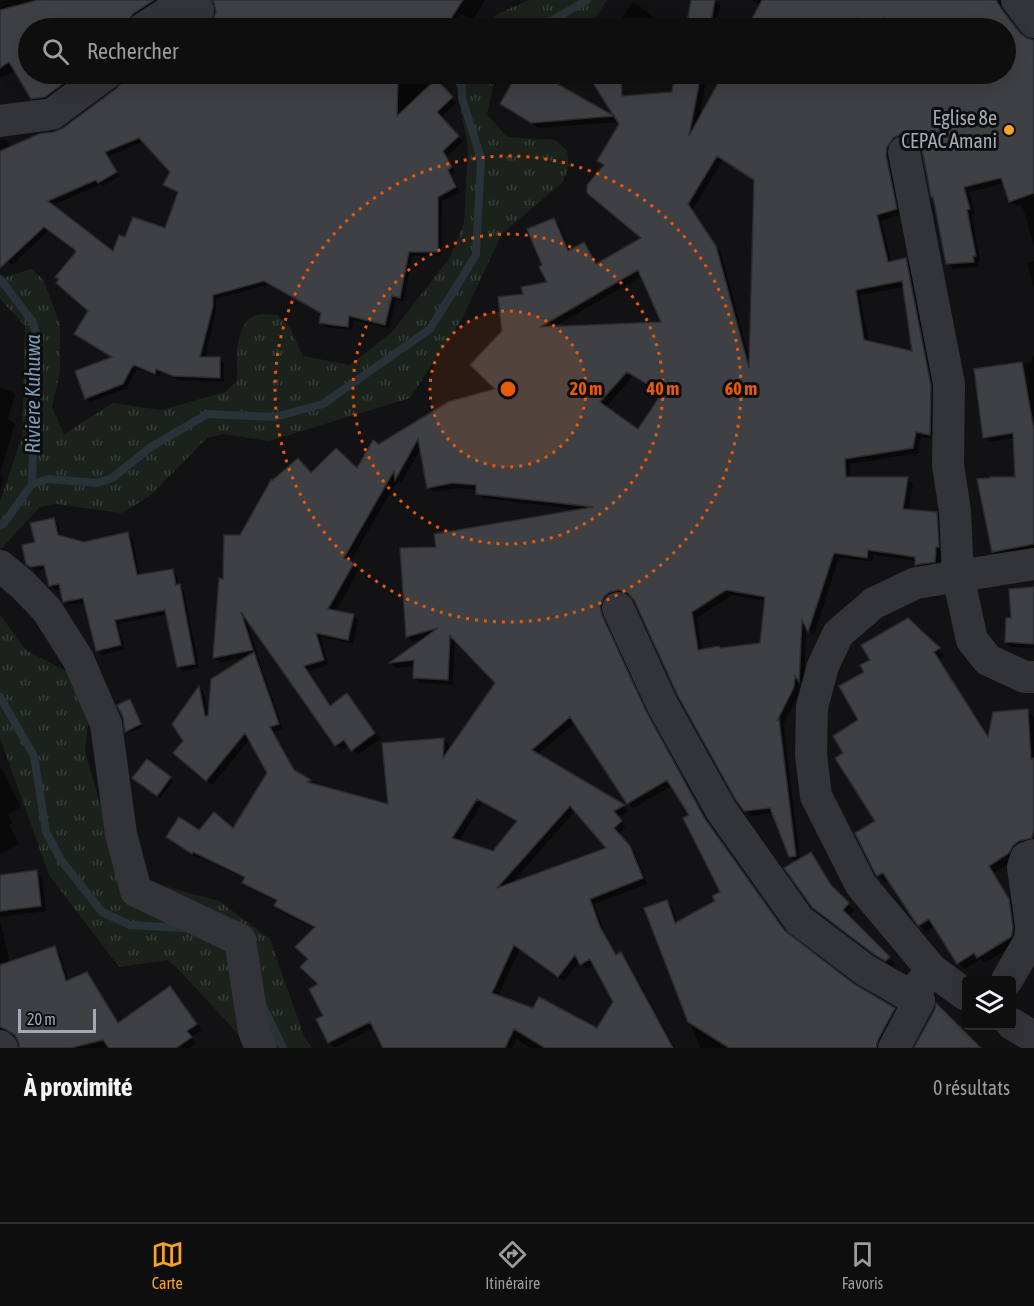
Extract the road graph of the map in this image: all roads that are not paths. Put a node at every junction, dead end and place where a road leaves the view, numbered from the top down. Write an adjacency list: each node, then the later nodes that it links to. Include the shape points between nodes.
1 (1017, 0): 4 (street)
2 (203, 13): 3 (street, via 175,8)
3 (160, 18)
4 (1034, 22)
5 (92, 84): 6 (street, via 52,114)
6 (0, 122)
7 (904, 152): 10 (street, via 949,384 948,465)
8 (1034, 564): 10 (street)
9 (0, 566): 19 (street, via 47,610 78,660 106,724 122,834 136,891 240,940 254,1031)
10 (958, 576): 12 (street, via 972,640 988,660 1025,677); 15 (street, via 916,584 874,603 838,634 823,666 812,707 811,755 816,796 861,885)
11 (618, 608): 15 (street, via 662,704 721,810 800,920 865,970 907,994)
12 (1034, 677)
13 (1034, 855): 14 (street, via 1026,858 1023,867 1032,926 1030,940)
14 (1010, 976)
15 (924, 980): 16 (street); 20 (street, via 919,1001)
16 (962, 994)
17 (1016, 1027): 18 (street)
18 (1034, 1038)
19 (261, 1048)
20 (894, 1048)

